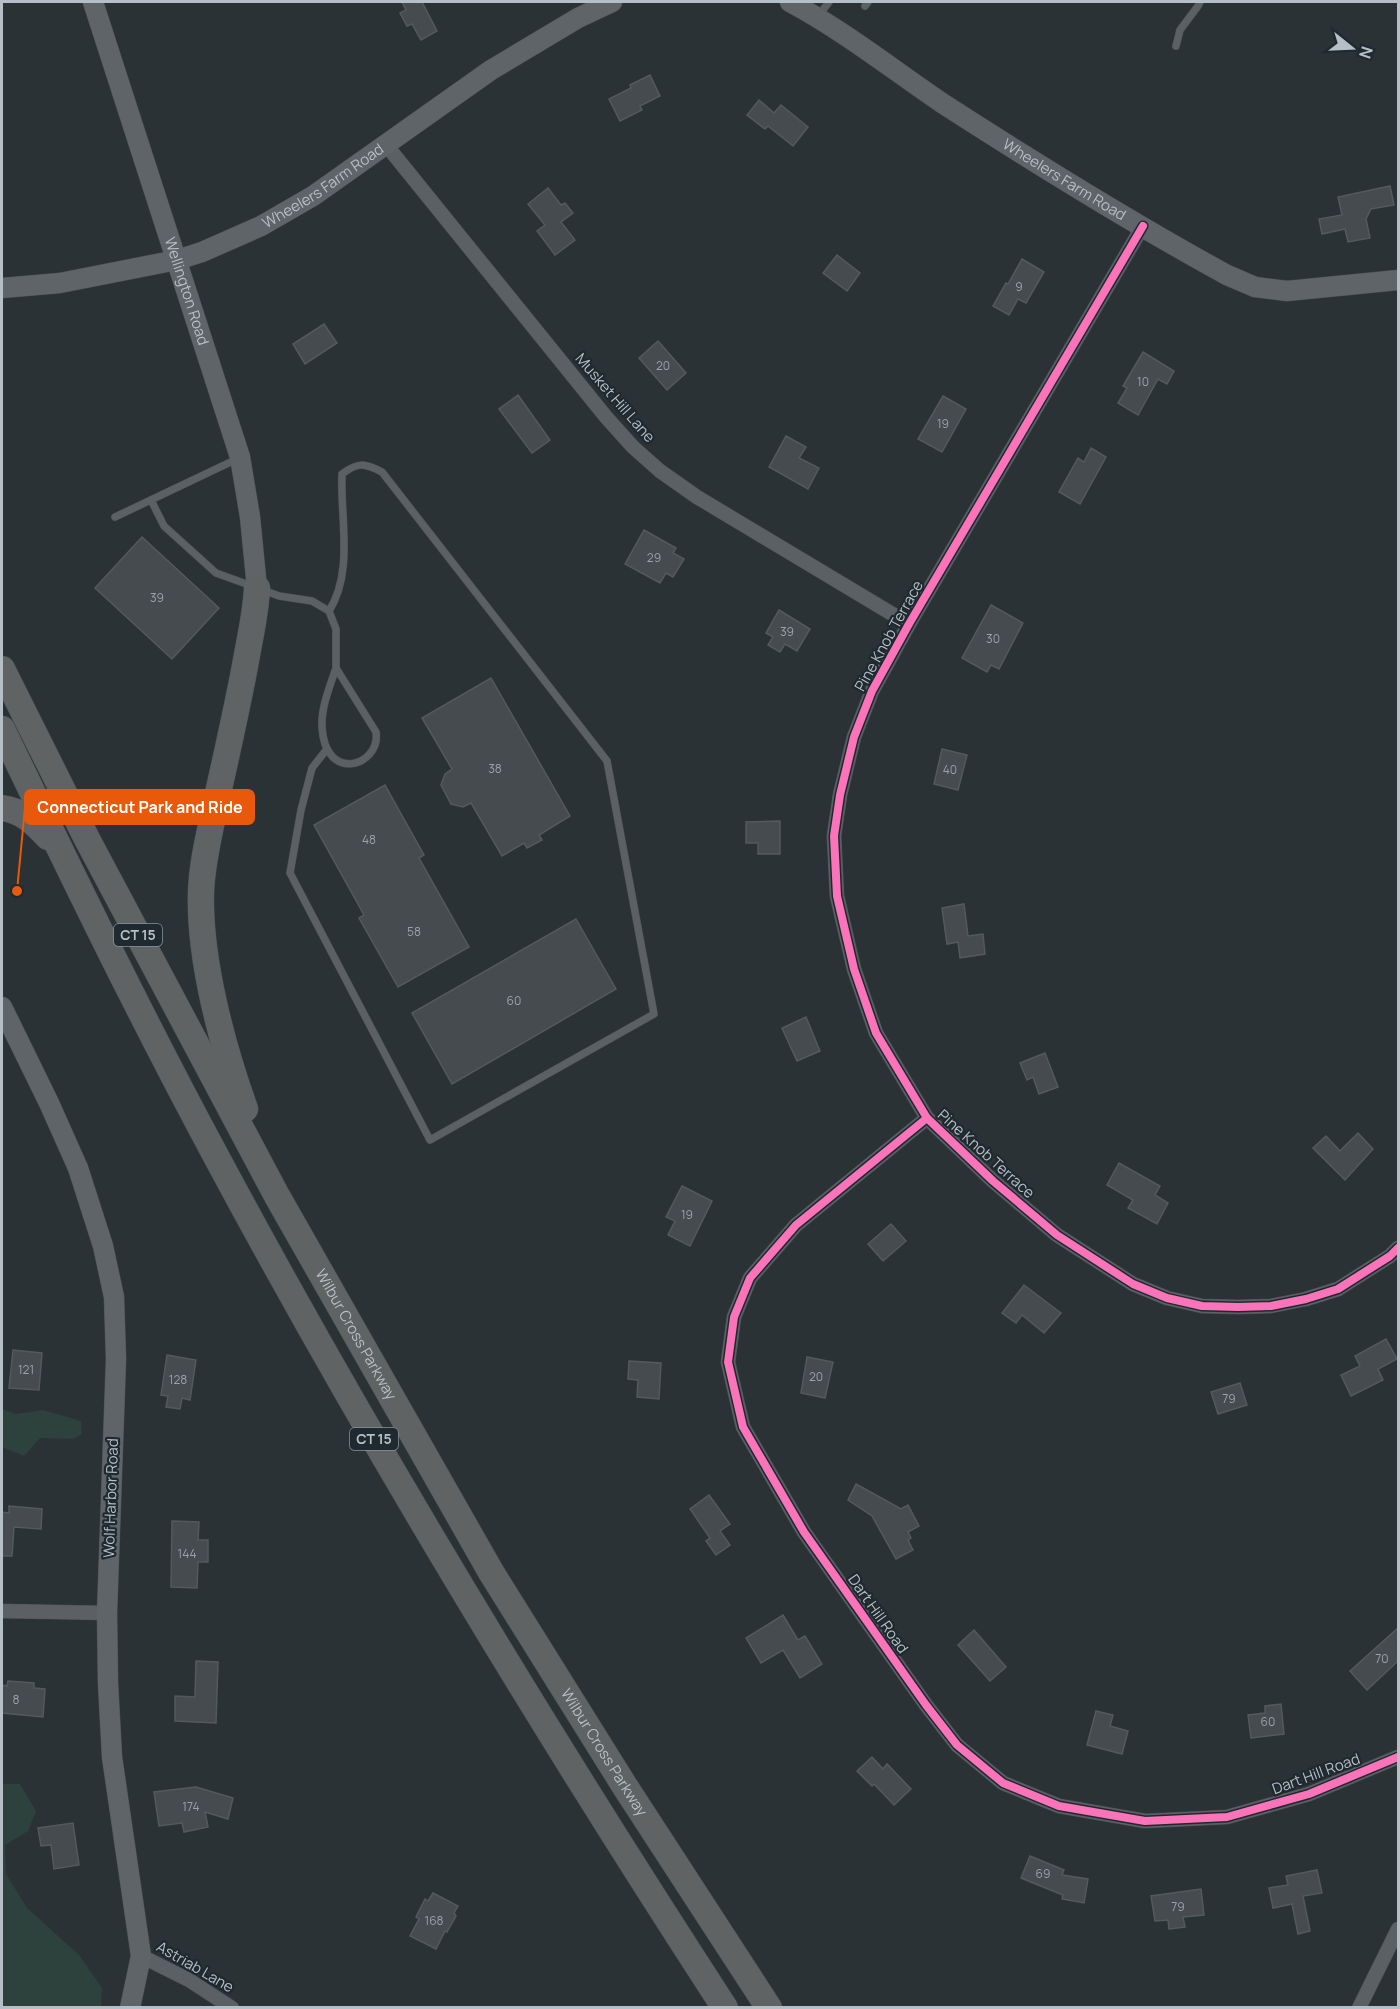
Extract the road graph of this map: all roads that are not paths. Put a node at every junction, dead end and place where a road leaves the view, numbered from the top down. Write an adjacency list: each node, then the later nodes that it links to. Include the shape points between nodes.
1 (93, 2): 9 (main road, Wellington Road)
2 (612, 2): 7 (main road, Wheelers Farm Road, via 491,70)
3 (790, 2): 5 (main road, Wheelers Farm Road)
4 (1200, 2): 6 (lane, via 1180,30)
5 (823, 9): 8 (main road, Wheelers Farm Road, via 940,101)
6 (1176, 46)
7 (387, 146): 9 (main road, Wheelers Farm Road, via 261,226); 17 (street, Musket Hill Lane, via 633,447 697,497)
8 (1143, 226): 10 (main road, Wheelers Farm Road, via 1255,287 1287,291); 17 (street, Pine Knob Terrace)
9 (177, 261): 11 (main road, Wheelers Farm Road, via 60,283); 12 (main road, Wellington Road)
10 (1398, 280)
11 (2, 288)
12 (240, 457): 13 (lane); 15 (main road, Wellington Road)
13 (151, 500): 14 (lane); 15 (lane, via 164,526 216,573)
14 (115, 517)
15 (257, 588): 16 (lane, via 312,601); 26 (highway, via 246,662 203,869 201,912 229,1060)
16 (329, 611): 18 (lane, via 336,629); 21 (lane, via 342,582 342,474 353,465 368,465 382,472 607,761 654,1014 430,1140 290,873 312,768)
17 (909, 624): 25 (street, Pine Knob Terrace, via 872,691 854,736 834,836 837,896 854,969 876,1033)
18 (336, 668): 21 (lane, via 326,696 322,727); 21 (lane, via 376,732 377,741 373,751 355,763 334,760)
19 (2, 670): 26 (highway, Wilbur Cross Parkway / CT 15)
20 (2, 729): 23 (highway, CT 15)
21 (327, 749)
22 (2, 808): 23 (highway, via 26,815)
23 (60, 850): 35 (highway, CT 15, via 222,1167 447,1567)
24 (2, 1007): 29 (main road, Wolf Harbor Road, via 78,1168 103,1246 114,1297 117,1359)
25 (927, 1118): 27 (street, Pine Knob Terrace, via 1057,1235 1133,1284 1167,1298 1202,1306 1238,1307 1306,1299 1338,1289); 30 (street, Dart Hill Road, via 796,1225 750,1278 734,1317 728,1362 743,1427 798,1523 926,1705 957,1745 1003,1783 1059,1806 1145,1821 1227,1817 1309,1794)
26 (277, 1196): 36 (highway, Wilbur Cross Parkway / CT 15, via 490,1572)
27 (1398, 1248)
28 (2, 1611): 29 (street)
29 (107, 1613): 32 (main road, Wolf Harbor Road, via 112,1757)
30 (1398, 1757)
31 (1398, 1929): 37 (street)
32 (141, 1956): 33 (main road, Wolf Harbor Road); 34 (street, Astriab Lane)
33 (130, 2007)
34 (232, 2007)
35 (724, 2007)
36 (769, 2007)
37 (1359, 2007)

